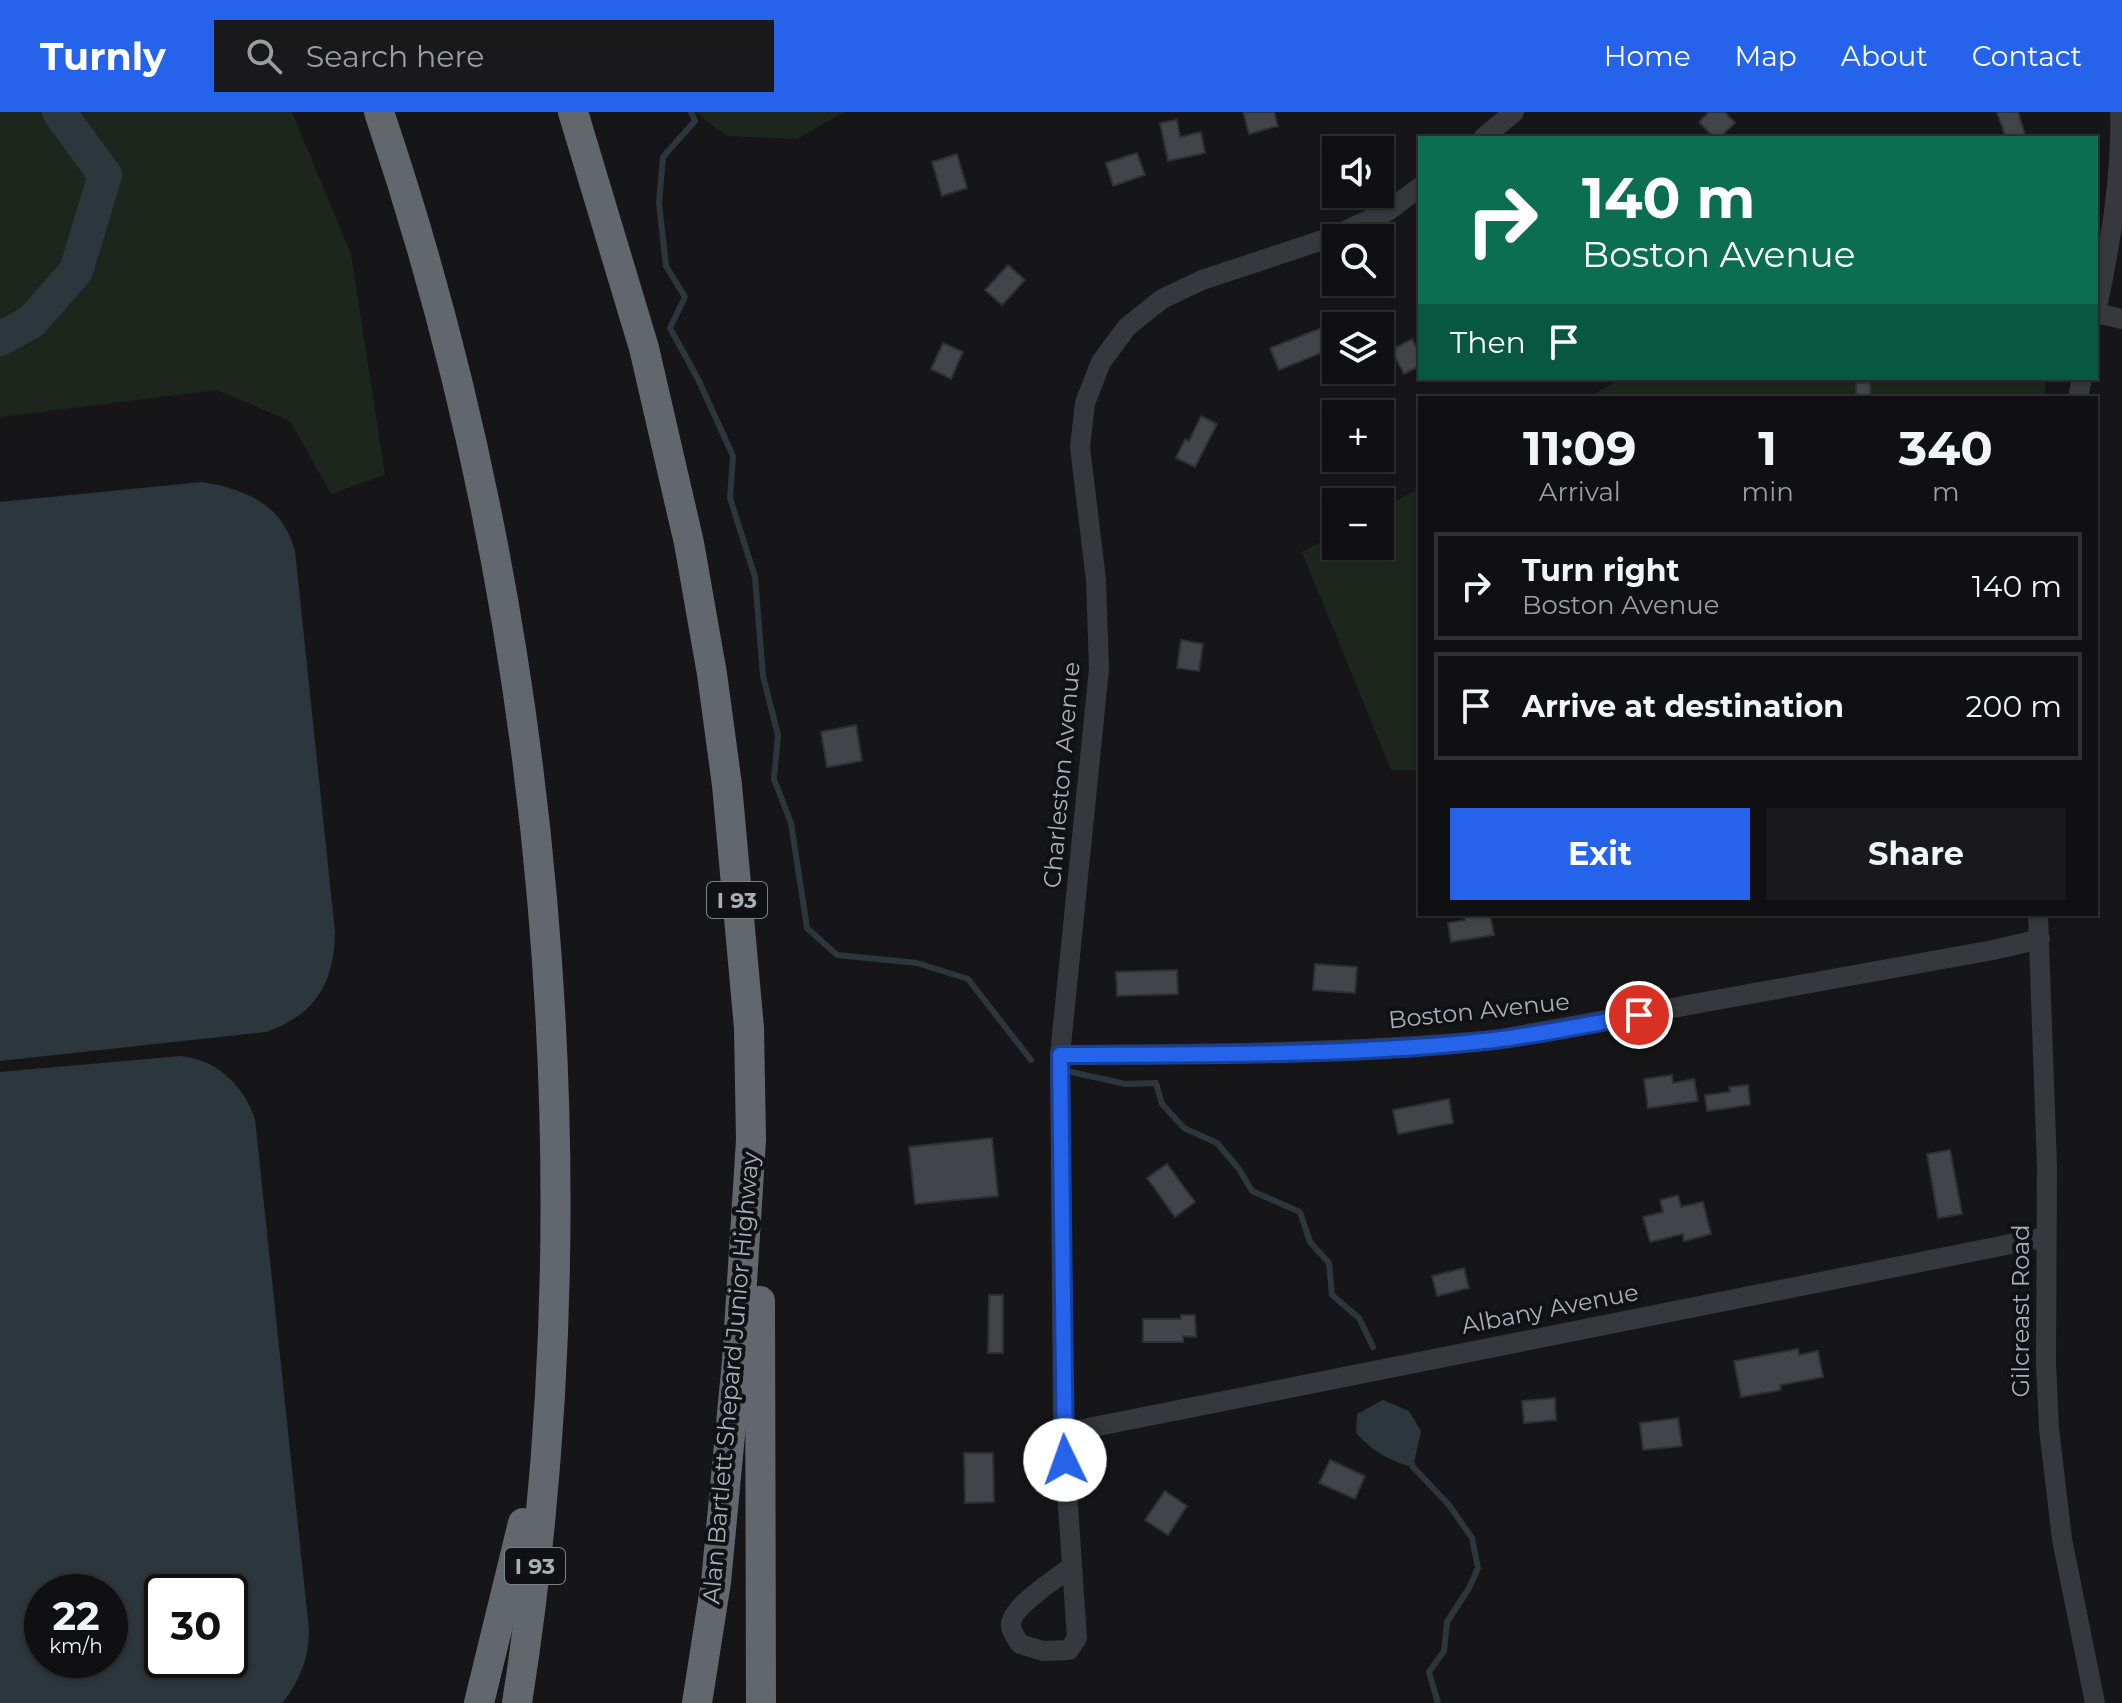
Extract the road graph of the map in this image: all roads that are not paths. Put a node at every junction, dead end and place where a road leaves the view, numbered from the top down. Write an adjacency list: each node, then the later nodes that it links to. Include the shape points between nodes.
1 (379, 112): 15 (highway, I 93, via 423,254 473,455 531,796 549,1003 553,1127)
2 (573, 112): 13 (highway, Alan Bartlett Shepard Junior Highway / I 93, via 666,434 710,660 749,1028)
3 (1514, 112): 5 (street)
4 (2120, 112): 7 (street, via 2118,207)
5 (1485, 136)
6 (1418, 188): 12 (street, Charleston Avenue, via 1388,211 1329,238 1202,280 1162,299 1127,327 1101,362 1085,403 1080,447 1096,580 1099,669)
7 (2098, 302)
8 (2098, 313): 9 (street)
9 (2122, 319)
10 (2038, 916): 11 (street, Gilcreast Road)
11 (2040, 939): 12 (street, Boston Avenue, via 1495,1040 1252,1053); 14 (street, Gilcreast Road)
12 (1060, 1055): 16 (street, Charleston Avenue)
13 (751, 1140): 20 (highway, Alan Bartlett Shepard Junior Highway / I 93, via 728,1471); 21 (highway, via 759,1247)
14 (2046, 1237): 16 (street, Albany Avenue); 22 (street, Gilcreast Road, via 2046,1363 2054,1482)
15 (547, 1428): 18 (highway); 19 (highway, I 93)
16 (1063, 1433): 17 (street, Charleston Avenue)
17 (1071, 1567)
18 (479, 1703)
19 (517, 1703)
20 (697, 1703)
21 (761, 1703)
22 (2095, 1703)

